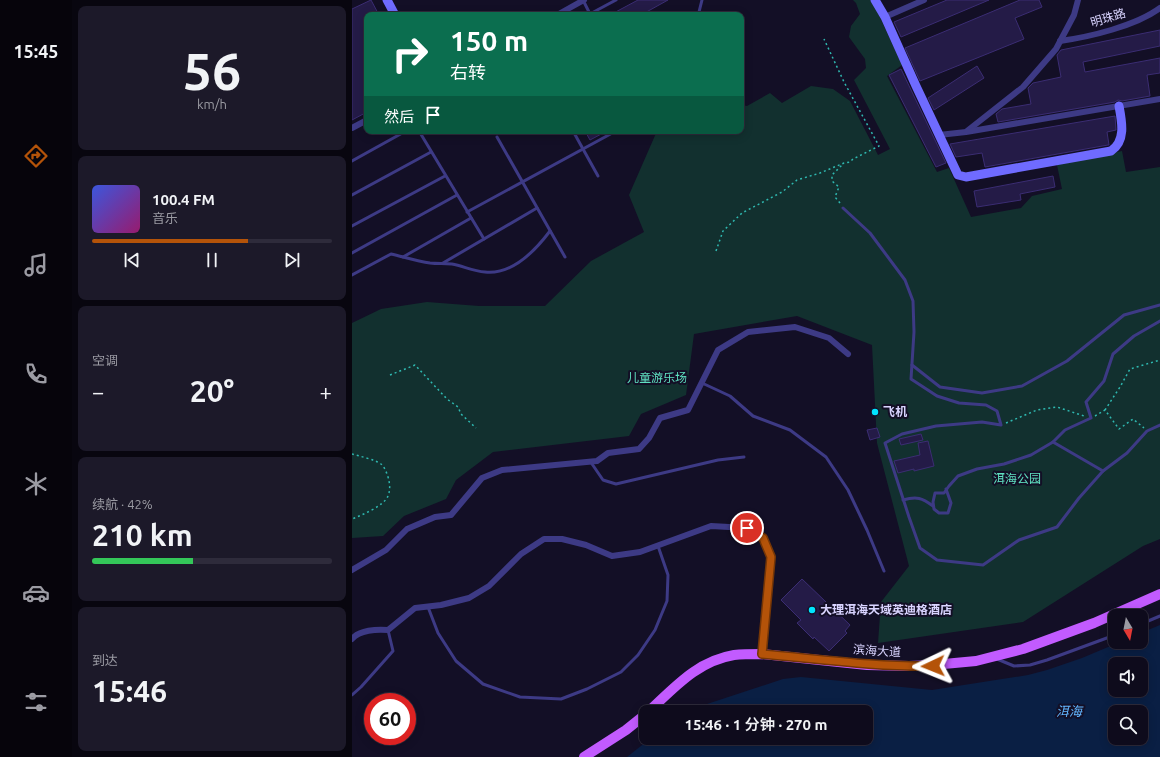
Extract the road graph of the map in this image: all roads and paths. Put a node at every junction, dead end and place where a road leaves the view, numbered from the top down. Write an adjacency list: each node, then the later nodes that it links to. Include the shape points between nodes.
1 (387, 0): 9 (street)
2 (584, 0): 10 (street); 11 (lane)
3 (616, 0): 12 (lane)
4 (702, 0): 13 (lane)
5 (875, 0): 14 (street)
6 (924, 0): 14 (street)
7 (1078, 0): 16 (street, via 1074,15)
8 (1160, 8): 16 (street, 明珠路, via 1136,21 1100,34)
9 (393, 12)
10 (562, 12)
11 (588, 12)
12 (593, 12)
13 (699, 12)
14 (885, 17): 26 (street)
15 (824, 39): 31 (path, via 879,146)
16 (1060, 41): 21 (street, via 1023,87)
17 (1160, 99): 18 (street)
18 (1119, 106): 21 (street); 26 (street, via 1122,133 1111,151 966,177 958,175)
19 (364, 122): 20 (street)
20 (352, 128)
21 (966, 132): 26 (street)
22 (400, 134): 30 (lane)
23 (421, 134): 29 (lane)
24 (575, 134): 28 (lane)
25 (610, 134): 28 (lane)
26 (939, 135)
27 (497, 137): 34 (lane)
28 (583, 149): 33 (lane); 34 (lane)
29 (431, 152): 32 (lane); 35 (lane)
30 (353, 159)
31 (844, 163): 38 (path, via 832,175 832,181 838,187 835,197); 44 (path, via 797,180 782,192 742,213 723,231)
32 (446, 176): 36 (lane); 41 (lane)
33 (598, 176)
34 (523, 182): 37 (lane); 39 (lane)
35 (352, 195)
36 (457, 195): 39 (lane); 45 (lane)
37 (537, 208): 42 (lane); 43 (lane)
38 (843, 208): 54 (lane, via 870,232 905,280 913,301)
39 (467, 212): 40 (lane)
40 (471, 218): 43 (lane); 46 (lane)
41 (352, 226)
42 (550, 231): 47 (lane); 48 (lane, via 525,257 498,271 485,272)
43 (484, 239): 48 (lane)
44 (716, 251)
45 (352, 252)
46 (402, 257): 48 (lane); 49 (lane, via 391,254)
47 (564, 257)
48 (441, 264)
49 (352, 275)
50 (1160, 305): 54 (lane, via 1124,315 1066,362 1022,386 982,393 940,387)
51 (1160, 321): 58 (lane, via 1134,336 1113,354 1104,381 1086,402)
52 (848, 354): 56 (street, via 829,338 795,327 748,332 718,350)
53 (1160, 360): 57 (path, via 1130,369)
54 (912, 365): 59 (lane, via 911,379 930,392 959,403 986,405 997,411)
55 (390, 375): 61 (path, via 415,365)
56 (702, 383): 66 (street, via 688,410 660,418 649,438 639,449 608,453 597,461); 74 (lane, via 730,396 753,416 790,430 826,457 848,490)
57 (1105, 410): 58 (path); 62 (path, via 1119,429 1133,419)
58 (1091, 418): 59 (path, via 1057,407 1037,410); 63 (lane, via 1065,430)
59 (1001, 425): 69 (lane, via 982,422 936,426 902,434 885,443)
60 (1160, 425): 62 (lane)
61 (476, 428)
62 (1147, 431): 67 (lane, via 1127,453)
63 (1053, 442): 67 (lane); 68 (lane, via 1031,455 958,476)
64 (352, 454): 71 (path, via 382,464 390,488 388,498)
65 (744, 457): 66 (lane, via 718,460 616,484 603,480)
66 (590, 461): 73 (street, via 502,470 482,478 451,515 435,517 407,528 386,550)
67 (1102, 471): 69 (lane, via 1078,498 1058,527 1019,540 983,565 937,560 920,548)
68 (946, 489): 70 (lane, via 944,493 935,493); 70 (lane, via 951,503 948,513 939,513)
69 (903, 500): 70 (lane, via 913,497 923,499)
70 (933, 506)
71 (352, 519)
72 (658, 545): 76 (street, via 640,552 612,556 586,545 562,539 544,539 521,554 489,586 469,598); 76 (lane, via 668,575 667,601 655,630 638,655 621,672 561,699 520,697 483,684 456,661 438,633); 82 (street, via 711,526 747,528 763,538 771,557)
73 (352, 570)
74 (884, 571)
75 (1160, 594): 83 (main road, 滨海大道, via 1094,623)
76 (428, 607): 79 (street, via 415,608)
77 (1160, 616): 78 (lane)
78 (1148, 621)
79 (388, 630): 81 (street, via 377,629 356,634); 84 (lane, via 393,651)
80 (1108, 638): 83 (lane, via 1030,665 1014,666)
81 (352, 639)
82 (762, 654): 83 (main road, 滨海大道, via 867,665 909,666 958,663); 85 (main road, 滨海大道, via 734,655 703,665 678,683)
83 (993, 657)
84 (352, 695)
85 (655, 705)
86 (639, 719): 87 (main road, 滨海大道)
87 (584, 757)

